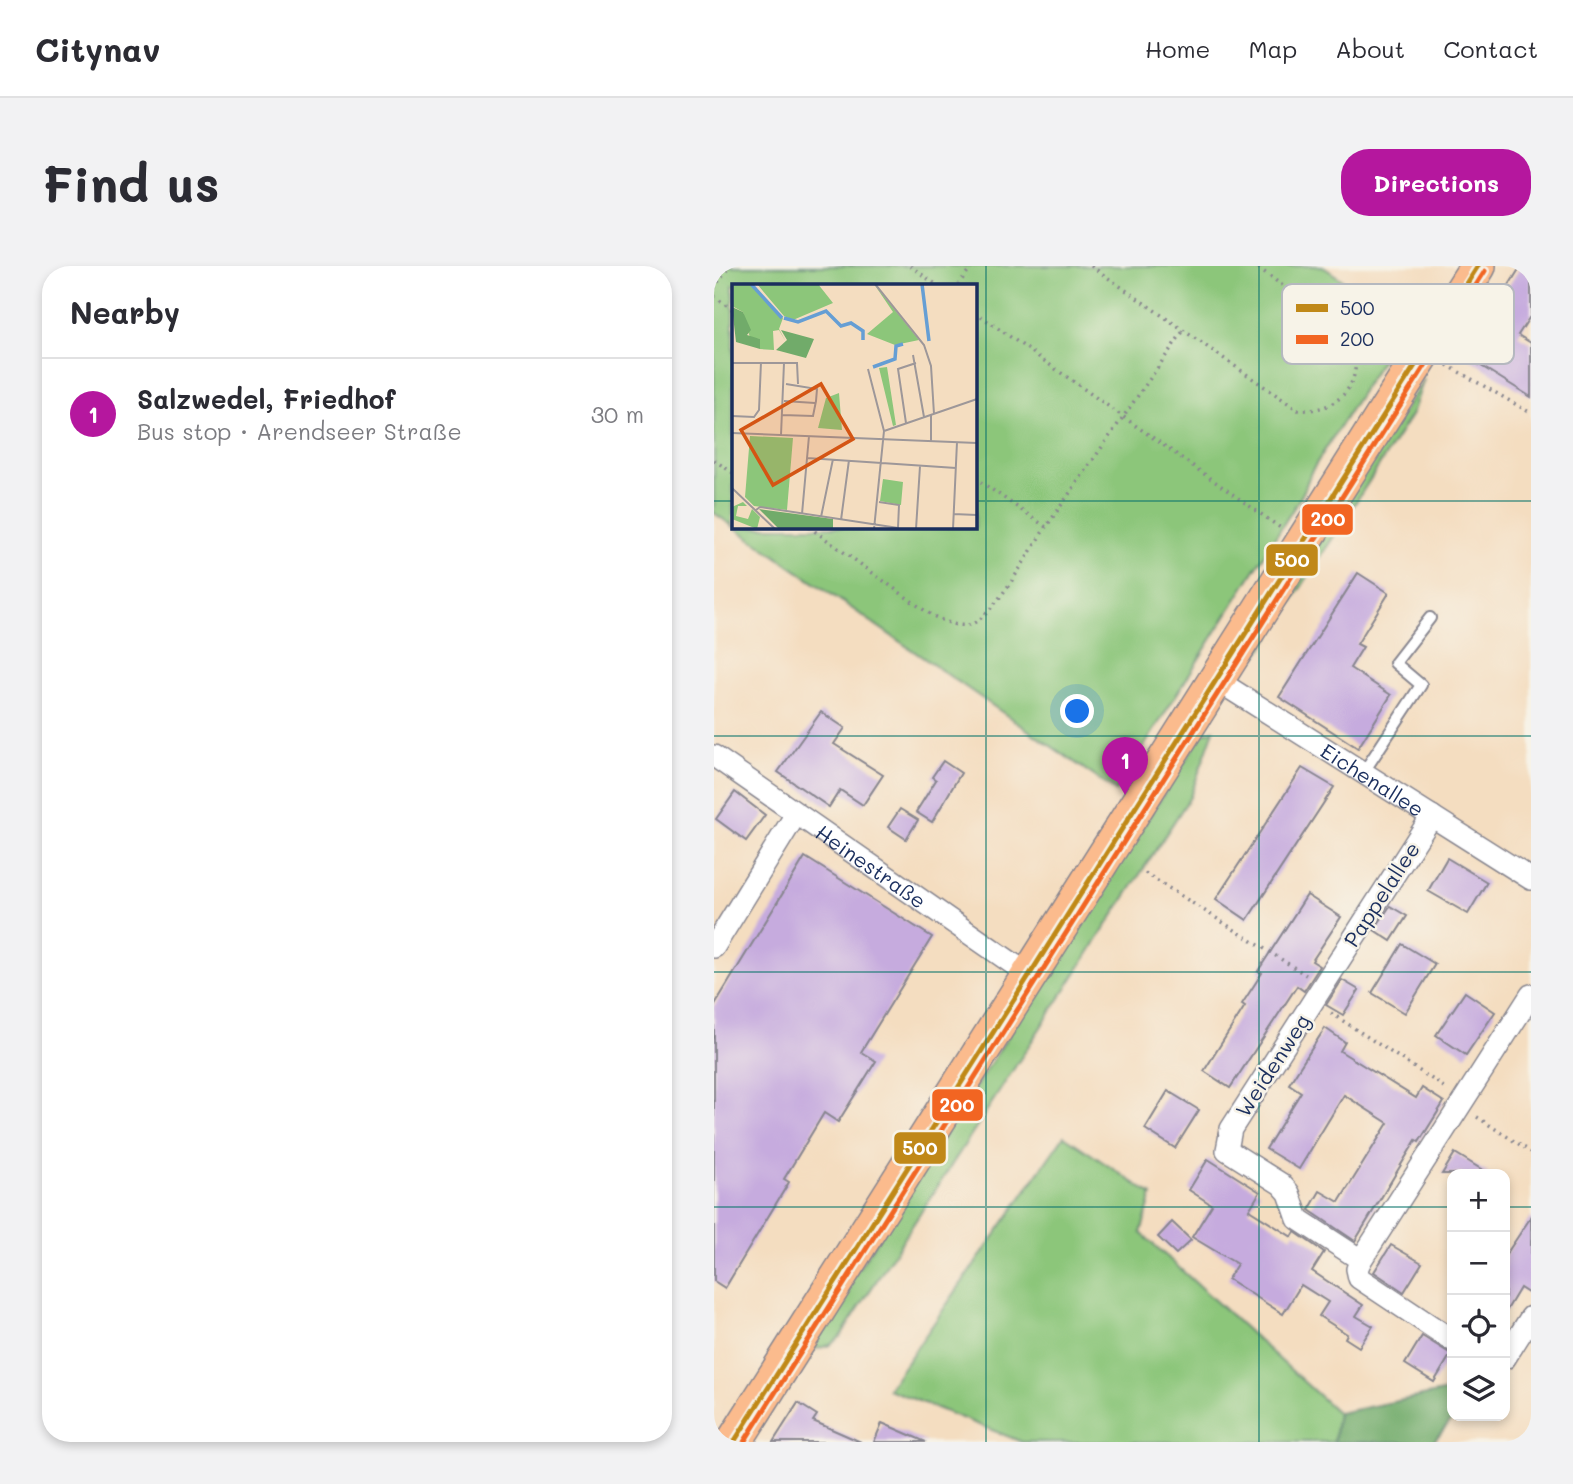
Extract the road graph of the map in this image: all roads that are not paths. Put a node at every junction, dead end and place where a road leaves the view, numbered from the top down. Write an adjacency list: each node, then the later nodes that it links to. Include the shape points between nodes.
1 (1478, 266): 2 (main road)
2 (1467, 284)
3 (1416, 364): 5 (main road)
4 (1430, 618): 7 (lane, via 1395,663 1421,685)
5 (1215, 679): 7 (street, Eichenallee); 12 (main road)
6 (714, 756): 8 (street, Heinestraße)
7 (1363, 773): 9 (street, Eichenallee)
8 (796, 814): 11 (street); 12 (street, Heinestraße)
9 (1432, 816): 10 (street, Eichenallee); 13 (street, Pappelallee)
10 (1531, 879)
11 (714, 947)
12 (1029, 975): 19 (main road)
13 (1322, 986): 15 (street, Weidenweg, via 1231,1129 1227,1150 1281,1184 1298,1219)
14 (1531, 995): 15 (street)
15 (1361, 1260): 17 (street, via 1359,1279)
16 (1531, 1317): 18 (street)
17 (1447, 1337)
18 (1510, 1350)
19 (734, 1442)

